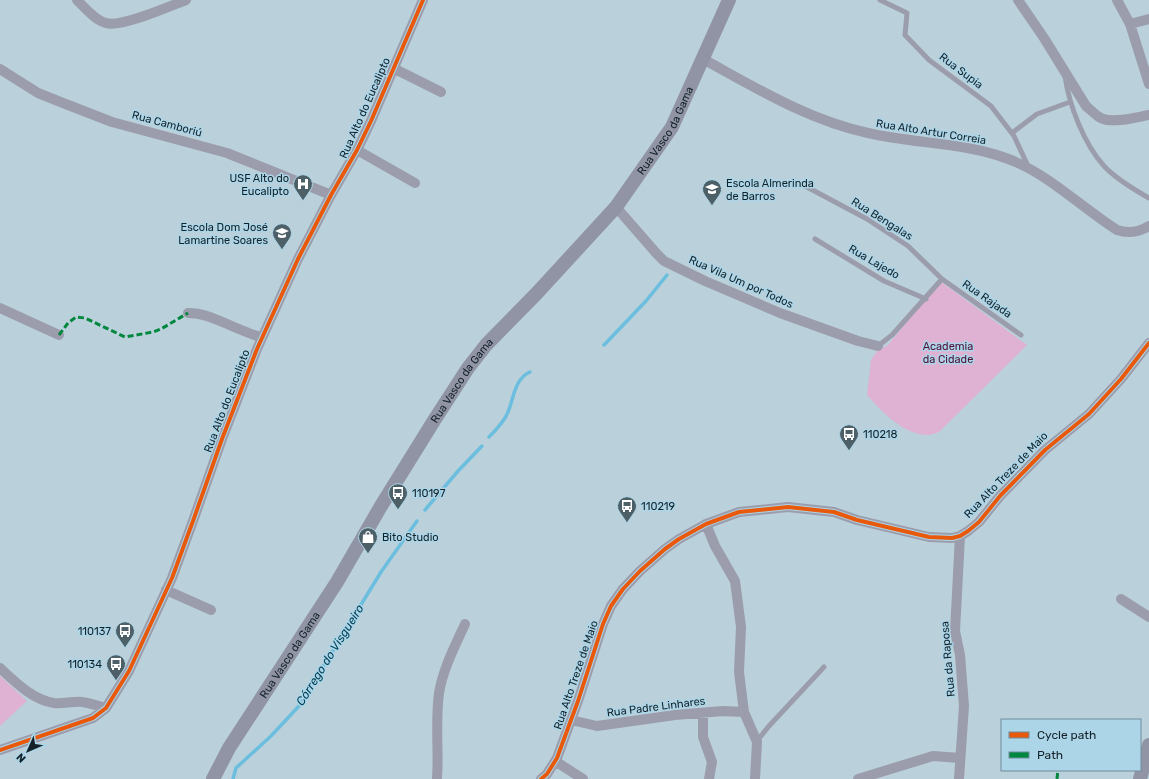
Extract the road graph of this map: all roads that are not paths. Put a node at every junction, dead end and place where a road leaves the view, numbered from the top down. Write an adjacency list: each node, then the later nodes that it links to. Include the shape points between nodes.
1 (77, 0): 8 (street, via 106,24 126,21)
2 (186, 0): 8 (street)
3 (423, 0): 12 (street, Rua Alto do Eucalipto)
4 (729, 0): 11 (main road, Rua Vasco da Gama)
5 (880, 0): 19 (lane, Rua Supia, via 907,13 905,35 929,60 991,106)
6 (1018, 0): 14 (street)
7 (1117, 0): 10 (street)
8 (161, 4)
9 (1149, 19): 10 (street)
10 (1130, 24): 15 (street)
11 (703, 59): 21 (street, Rua Alto Artur Correia, via 769,96 824,121 868,134 983,152 1012,160); 26 (main road, Rua Vasco da Gama, via 672,126)
12 (393, 68): 16 (street); 20 (street, Rua Alto do Eucalipto)
13 (0, 69): 24 (street, Rua Camboriú, via 38,92 63,103 119,124 227,153)
14 (1064, 69): 17 (lane); 18 (street, via 1086,106 1099,117 1108,121)
15 (1149, 84)
16 (441, 92)
17 (1070, 102): 19 (lane, via 1037,114); 25 (lane, via 1084,133 1104,165 1123,182)
18 (1149, 115)
19 (1012, 133): 21 (lane, Rua Supia)
20 (357, 150): 22 (street); 24 (street, Rua Alto do Eucalipto)
21 (1030, 170): 27 (street, Rua Alto Artur Correia, via 1117,230 1126,233)
22 (415, 183)
23 (805, 186): 29 (lane, Rua Bengalas, via 868,219 908,246)
24 (330, 195): 35 (street, Rua Alto do Eucalipto)
25 (1149, 198)
26 (616, 207): 37 (street, Rua Vila Um por Todos, via 664,261 780,313); 56 (main road, Rua Vasco da Gama, via 468,368 381,506 337,582 229,748)
27 (1149, 226)
28 (816, 238): 30 (lane, Rua Lajedo, via 884,281)
29 (942, 279): 30 (lane); 34 (lane, Rua Rajada)
30 (926, 299): 37 (lane)
31 (0, 308): 33 (street)
32 (188, 313): 35 (street, via 214,318)
33 (59, 335)
34 (1021, 335)
35 (262, 338): 40 (street, Rua Alto do Eucalipto)
36 (1149, 343): 39 (street, Rua Alto Treze de Maio, via 1089,414 1045,450 1000,496 979,522)
37 (878, 346)
38 (706, 524): 39 (street, Rua Alto Treze de Maio, via 739,512 788,507 834,512 929,537); 48 (street, via 735,581 741,627 739,672); 50 (street, Rua Alto Treze de Maio, via 665,549 640,571 611,606)
39 (960, 536): 54 (street, Rua da Raposa, via 955,631 960,655 964,706)
40 (166, 590): 42 (street); 47 (street, Rua Alto do Eucalipto, via 129,671)
41 (1121, 599): 43 (street)
42 (211, 610)
43 (1149, 617)
44 (466, 624): 57 (street, via 448,661 439,692)
45 (824, 667): 51 (lane)
46 (0, 668): 47 (street, via 34,696 47,701 82,702)
47 (106, 708): 53 (street, Rua Alto do Eucalipto, via 93,718)
48 (744, 712): 49 (street, Rua Padre Linhares); 51 (street)
49 (703, 713): 50 (street, Rua Padre Linhares, via 597,726); 60 (street, via 703,737 712,762)
50 (571, 720): 55 (street, Rua Alto Treze de Maio)
51 (757, 742): 61 (street)
52 (1149, 745): 64 (main road)
53 (0, 750)
54 (960, 758): 62 (street, via 932,756); 63 (street, Rua da Raposa)
55 (555, 761): 58 (street, Rua Alto Treze de Maio); 59 (street)
56 (213, 779)
57 (436, 779)
58 (541, 779)
59 (583, 779)
60 (709, 779)
61 (755, 779)
62 (858, 779)
63 (959, 779)
64 (1140, 779)

